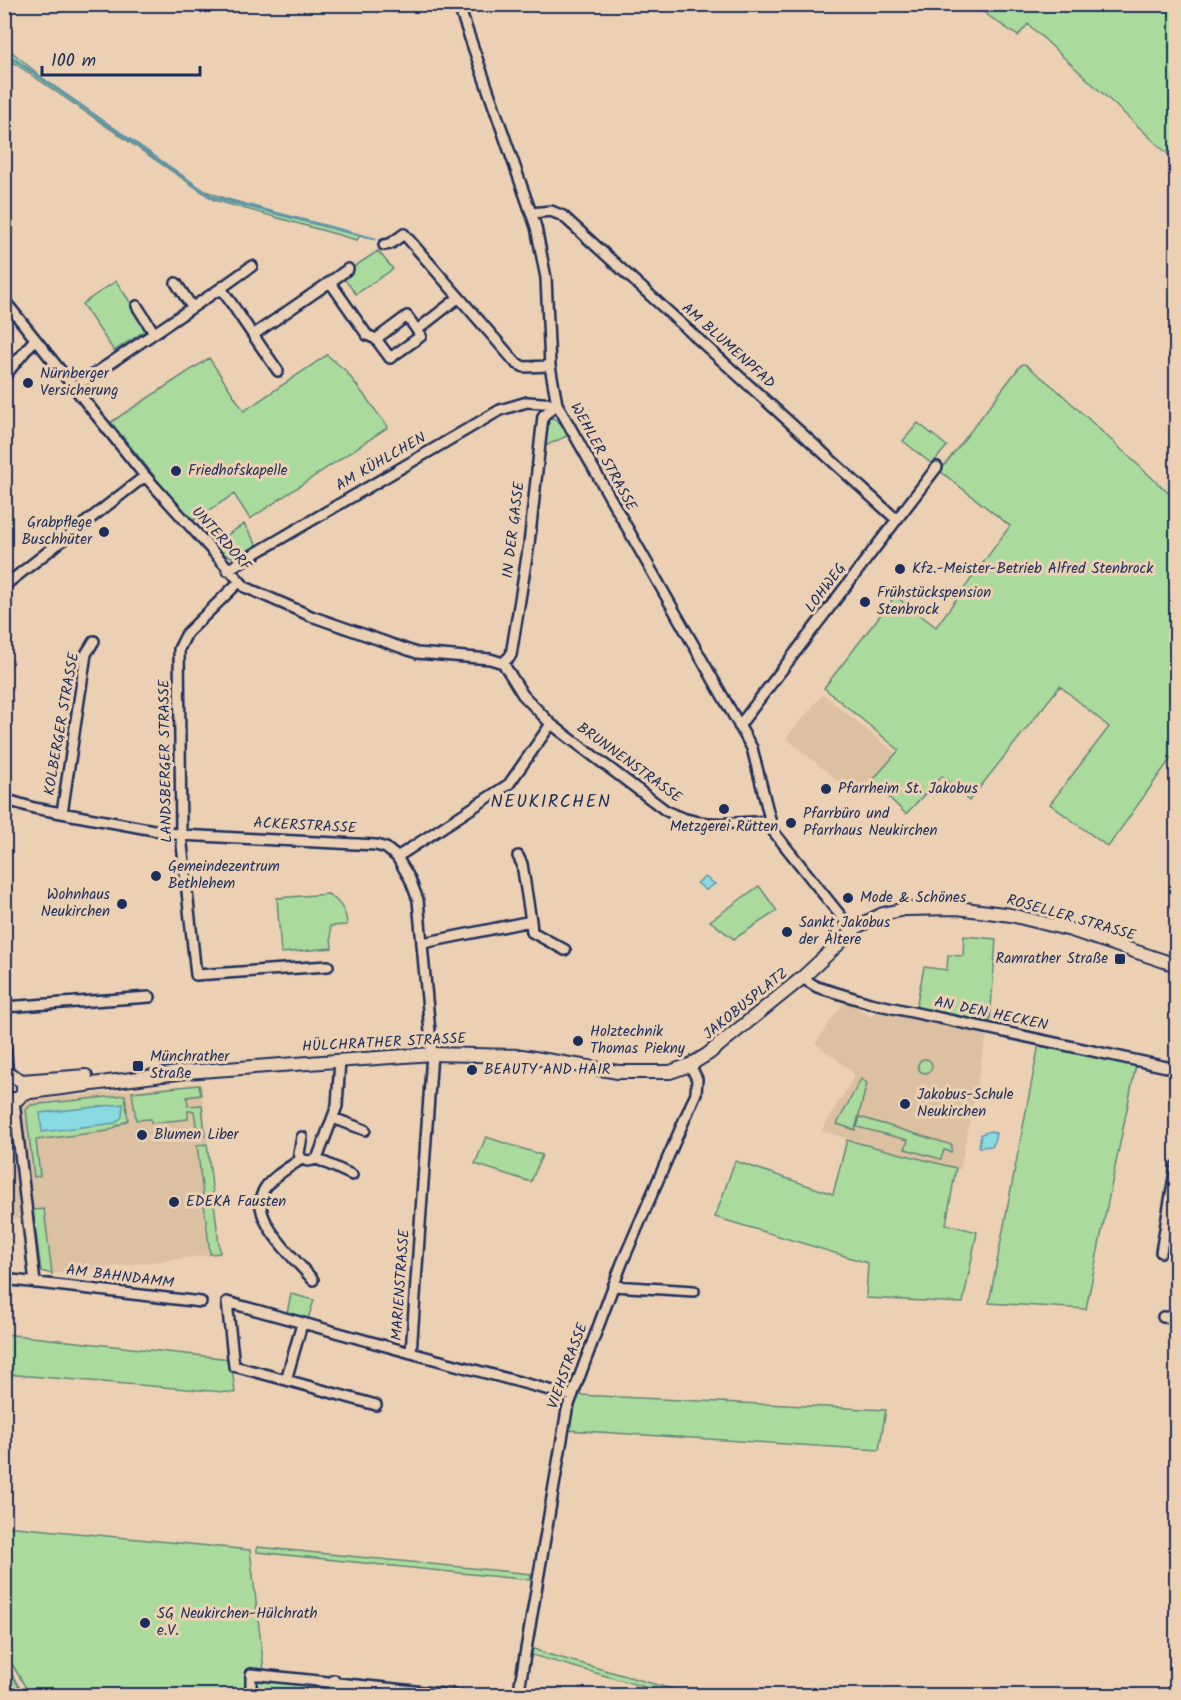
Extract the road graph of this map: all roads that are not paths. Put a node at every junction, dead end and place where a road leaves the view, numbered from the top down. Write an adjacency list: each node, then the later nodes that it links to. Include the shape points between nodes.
1 (458, 4): 2 (street, WEHLER STRASSE)
2 (532, 213): 18 (street, WEHLER STRASSE, via 546,278); 25 (street, AM BLUMENPFAD, via 554,211 563,216)
3 (384, 245): 9 (street, via 404,234)
4 (252, 267): 8 (street)
5 (348, 269): 6 (street)
6 (330, 282): 15 (street); 17 (street, via 367,334)
7 (176, 283): 12 (street)
8 (221, 288): 12 (street); 15 (street)
9 (458, 298): 13 (street); 18 (street, via 518,364 527,368)
10 (4, 300): 16 (street, UNTERDORF)
11 (136, 306): 14 (street)
12 (192, 307): 14 (street)
13 (417, 330): 17 (street, via 407,316); 17 (street, via 421,336 390,358)
14 (154, 333): 21 (street)
15 (253, 334): 19 (street)
16 (35, 339): 20 (street); 21 (street, UNTERDORF)
17 (376, 339)
18 (549, 366): 22 (street, WEHLER STRASSE)
19 (278, 372)
20 (4, 377)
21 (75, 387): 24 (street, UNTERDORF)
22 (557, 404): 26 (street, AM KÜHLCHEN, via 528,402 500,410); 30 (street, IN DER GASSE, via 543,416 528,555 511,655); 32 (street, WEHLER STRASSE)
23 (938, 467): 25 (street, LOHWEG)
24 (145, 476): 26 (street, UNTERDORF); 28 (street)
25 (897, 520): 32 (street, LOHWEG)
26 (227, 570): 27 (street, UNTERDORF)
27 (239, 582): 30 (street, UNTERDORF, via 291,608 417,653); 36 (street, LANDSBERGER STRASSE, via 187,633 180,645)
28 (4, 586)
29 (94, 641): 34 (street, KOLBERGER STRASSE, via 86,654)
30 (502, 663): 31 (street, BRUNNENSTRASSE, via 523,695)
31 (551, 724): 35 (street, BRUNNENSTRASSE, via 657,805 680,818 703,823); 38 (street, via 512,781)
32 (740, 726): 35 (street, WEHLER STRASSE, via 755,757)
33 (4, 799): 34 (street, ACKERSTRASSE)
34 (62, 813): 36 (street, ACKERSTRASSE)
35 (769, 820): 40 (street)
36 (181, 835): 38 (street, ACKERSTRASSE, via 376,845); 44 (street, LANDSBERGER STRASSE, via 196,975)
37 (518, 856): 39 (street)
38 (397, 857): 41 (street, MARIENSTRASSE, via 418,897)
39 (531, 921): 41 (street); 42 (street, via 532,932)
40 (852, 930): 43 (street, ROSELLER STRASSE, via 899,910 976,910 1048,924); 45 (street, JAKOBUSPLATZ)
41 (423, 943): 49 (street, MARIENSTRASSE)
42 (565, 950)
43 (1176, 965)
44 (328, 966)
45 (802, 978): 51 (street, JAKOBUSPLATZ); 52 (street, AN DEN HECKEN, via 870,1004)
46 (150, 997): 47 (street)
47 (4, 1007)
48 (4, 1030): 53 (street)
49 (432, 1054): 50 (street, HÜLCHRATHER STRASSE); 51 (street, HÜLCHRATHER STRASSE, via 536,1058 630,1073 664,1073); 72 (street, MARIENSTRASSE)
50 (340, 1060): 54 (street, HÜLCHRATHER STRASSE, via 159,1071); 55 (street)
51 (690, 1065): 66 (street, VIEHSTRASSE, via 697,1079 696,1093)
52 (1176, 1069)
53 (6, 1077): 54 (street, HÜLCHRATHER STRASSE)
54 (16, 1093): 65 (street)
55 (333, 1118): 56 (street); 59 (street)
56 (364, 1130)
57 (302, 1137): 58 (street)
58 (301, 1159): 59 (street); 64 (street, via 267,1185 260,1209 265,1224)
59 (317, 1159): 61 (street)
60 (1176, 1166): 62 (street)
61 (352, 1175)
62 (1161, 1252)
63 (4, 1279): 65 (street, AM BAHNDAMM)
64 (313, 1280)
65 (35, 1283): 68 (street, AM BAHNDAMM)
66 (613, 1286): 67 (street); 74 (street, VIEHSTRASSE)
67 (694, 1290)
68 (201, 1302)
69 (1163, 1317): 70 (street)
70 (1176, 1318)
71 (302, 1324): 72 (street); 73 (street); 73 (street, via 227,1302 234,1366)
72 (411, 1353): 74 (street, MARIENSTRASSE)
73 (286, 1380): 75 (street)
74 (572, 1396): 80 (street, VIEHSTRASSE, via 563,1426)
75 (376, 1405)
76 (334, 1680): 77 (street, via 251,1674); 78 (street); 79 (street)
77 (251, 1688)
78 (332, 1695)
79 (463, 1695)
80 (518, 1695)

